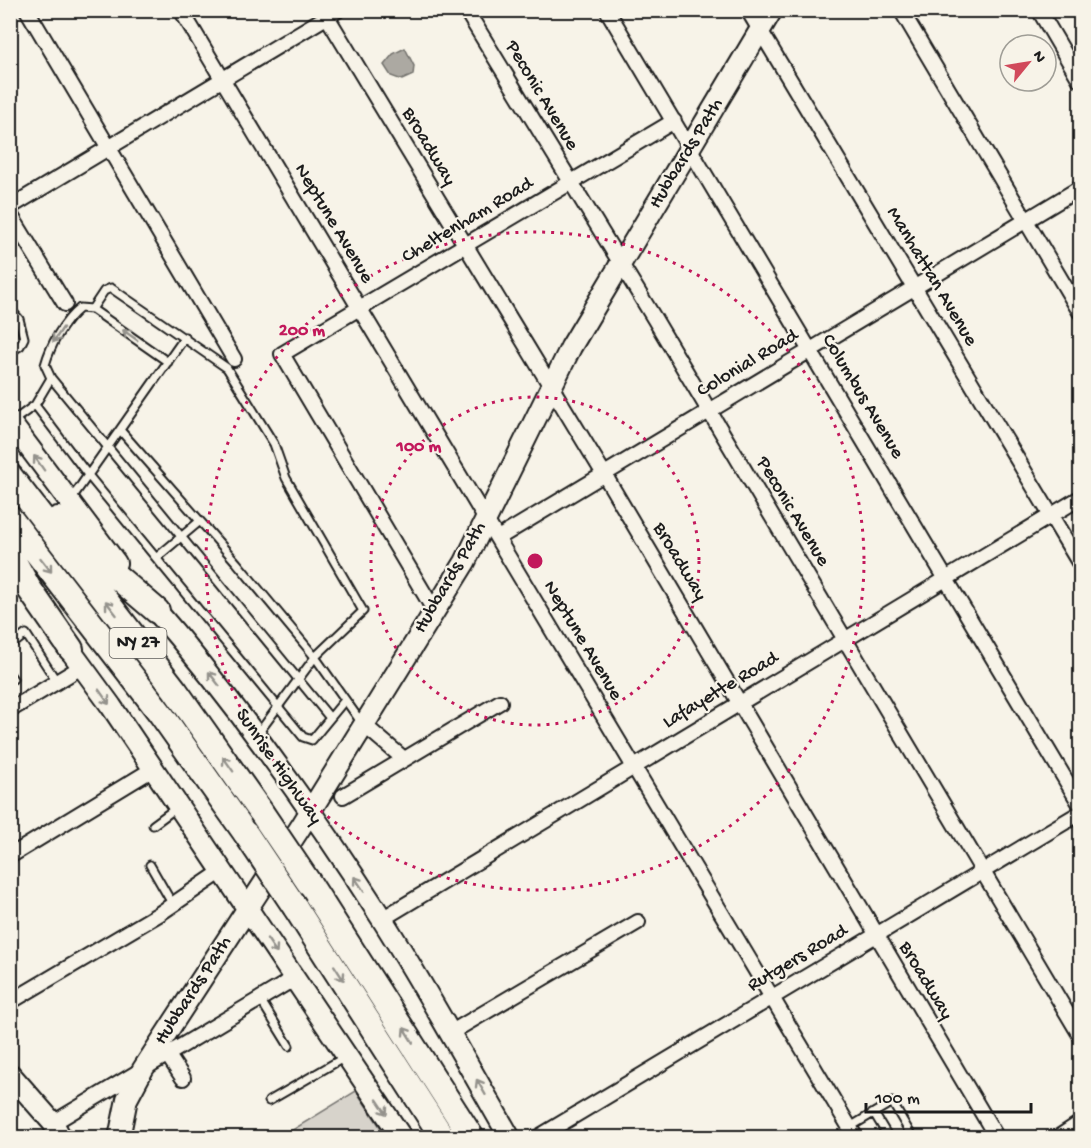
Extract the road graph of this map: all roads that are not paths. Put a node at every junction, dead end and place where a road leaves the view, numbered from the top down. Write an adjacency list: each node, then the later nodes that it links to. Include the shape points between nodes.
1 (27, 10): 14 (street)
2 (181, 10): 11 (street, Neptune Avenue)
3 (466, 10): 16 (street, Peconic Avenue)
4 (607, 10): 13 (street, Columbus Avenue)
5 (748, 10): 10 (street, Manhattan Avenue)
6 (772, 10): 10 (main road, Hubbards Path)
7 (901, 10): 20 (street)
8 (1039, 10): 12 (street)
9 (330, 13): 11 (street); 21 (street, Broadway)
10 (760, 30): 15 (main road, Hubbards Path); 23 (street, Manhattan Avenue)
11 (223, 80): 14 (street); 25 (street, Neptune Avenue)
12 (1080, 80)
13 (674, 121): 15 (street, Columbus Avenue); 16 (street, Cheltenham Road)
14 (109, 148): 18 (street); 32 (street)
15 (691, 149): 22 (main road, Hubbards Path); 30 (street, Columbus Avenue)
16 (570, 182): 21 (street, Cheltenham Road); 22 (street, Peconic Avenue)
17 (1080, 188): 20 (street, Colonial Road)
18 (10, 207)
19 (10, 214): 24 (street)
20 (1026, 220): 23 (street, Colonial Road); 28 (street)
21 (464, 245): 25 (street, Cheltenham Road); 35 (street, Broadway)
22 (620, 266): 35 (main road, Hubbards Path); 37 (street, Peconic Avenue)
23 (914, 287): 30 (street, Colonial Road); 47 (street, Manhattan Avenue)
24 (65, 304)
25 (361, 308): 48 (street, Neptune Avenue); 58 (street, Cheltenham Road, via 282,354)
26 (10, 309): 31 (lane, via 19,319 24,338)
27 (92, 309): 29 (lane, via 104,291 111,288); 33 (lane, one-way to 27); 34 (lane, one-way to 34, via 80,308 73,314 50,349 45,365)
28 (1080, 312)
29 (185, 337): 33 (lane); 63 (lane, via 227,368 274,444 286,478 363,611)
30 (810, 349): 37 (street, Colonial Road); 57 (street, Columbus Avenue)
31 (10, 352)
32 (234, 359)
33 (168, 362): 39 (lane)
34 (51, 378): 36 (lane); 40 (lane)
35 (549, 386): 42 (street, Broadway); 48 (main road, Hubbards Path)
36 (35, 405): 38 (lane); 43 (lane)
37 (709, 411): 42 (street, Colonial Road); 61 (street, Peconic Avenue)
38 (11, 422): 46 (main road, Sunrise Highway, one-way to 38)
39 (120, 430): 40 (lane); 50 (lane)
40 (107, 449): 43 (lane); 51 (lane)
41 (10, 462): 59 (highway, via 69,532)
42 (604, 474): 52 (street, Colonial Road); 69 (street, Broadway)
43 (88, 475): 46 (lane); 54 (lane)
44 (10, 476): 113 (highway, Sunrise Highway / NY 27, one-way to 44, bridge, via 261,812 175,690)
45 (1080, 498): 47 (street, Lafayette Road)
46 (68, 502): 59 (main road, Sunrise Highway)
47 (1052, 515): 55 (street, Manhattan Avenue); 57 (street, Lafayette Road)
48 (486, 517): 52 (street, Neptune Avenue); 58 (main road, Hubbards Path)
49 (10, 518): 112 (highway, NY 27, one-way to 112, bridge, via 161,714 246,834)
50 (200, 521): 51 (lane); 63 (lane)
51 (180, 538): 54 (lane); 65 (lane)
52 (498, 538): 76 (street, Neptune Avenue)
53 (10, 554): 64 (highway)
54 (156, 558): 70 (lane)
55 (1080, 564)
56 (10, 575): 64 (main road)
57 (948, 578): 61 (street, Lafayette Road); 79 (street, Columbus Avenue)
58 (435, 610): 73 (main road, Hubbards Path)
59 (157, 611): 74 (main road, Sunrise Highway, one-way to 59)
60 (10, 631): 62 (lane)
61 (845, 640): 69 (street, Lafayette Road); 87 (street, Peconic Avenue)
62 (14, 644): 66 (lane, via 26,634)
63 (315, 657): 65 (lane); 67 (lane)
64 (77, 658): 66 (street); 77 (main road, one-way to 77)
65 (298, 680): 70 (lane); 72 (lane)
66 (57, 682): 71 (street)
67 (345, 700): 72 (lane); 73 (lane)
68 (500, 702): 75 (street)
69 (741, 703): 76 (street, Lafayette Road); 92 (street, Broadway)
70 (278, 706): 72 (lane, via 303,736 312,740); 74 (lane)
71 (10, 710)
72 (330, 718)
73 (363, 724): 75 (street); 81 (main road, Hubbards Path)
74 (257, 735): 81 (main road, Sunrise Highway)
75 (404, 759): 78 (street)
76 (634, 766): 90 (street, Lafayette Road); 94 (street, Neptune Avenue)
77 (153, 769): 80 (main road); 84 (street)
78 (343, 796)
79 (1080, 804)
80 (178, 807): 83 (lane); 86 (main road)
81 (310, 811): 89 (main road, Hubbards Path); 90 (main road, Sunrise Highway, one-way to 81)
82 (1080, 813): 87 (street, Rutgers Road)
83 (153, 825)
84 (10, 856)
85 (150, 866): 88 (lane)
86 (222, 871): 88 (street); 89 (main road)
87 (982, 871): 92 (street, Rutgers Road); 98 (street, Peconic Avenue)
88 (173, 905): 96 (street)
89 (247, 908): 93 (main road, one-way to 93); 102 (main road, Hubbards Path)
90 (382, 920): 97 (main road, Sunrise Highway)
91 (638, 922): 97 (street)
92 (875, 935): 94 (street, Rutgers Road); 118 (street, Broadway)
93 (295, 978): 95 (street); 101 (main road)
94 (772, 998): 109 (street, Neptune Avenue); 115 (street, Rutgers Road)
95 (260, 999): 99 (lane); 100 (street)
96 (10, 1002)
97 (450, 1032): 114 (main road, Sunrise Highway, one-way to 97)
98 (1080, 1035)
99 (289, 1046)
100 (167, 1054): 102 (street); 104 (street)
101 (347, 1056): 105 (lane); 111 (main road, one-way to 111)
102 (143, 1068): 108 (street); 110 (main road, Hubbards Path, via 128,1099)
103 (10, 1074): 108 (main road)
104 (183, 1078)
105 (270, 1101)
106 (874, 1113): 109 (lane); 116 (lane); 117 (lane, via 892,1102)
107 (1080, 1123): 119 (street)
108 (57, 1130)
109 (853, 1132)
110 (119, 1137)
111 (402, 1137)
112 (442, 1137)
113 (472, 1137)
114 (510, 1137)
115 (537, 1137)
116 (889, 1137)
117 (913, 1137)
118 (997, 1137)
119 (1057, 1137)

